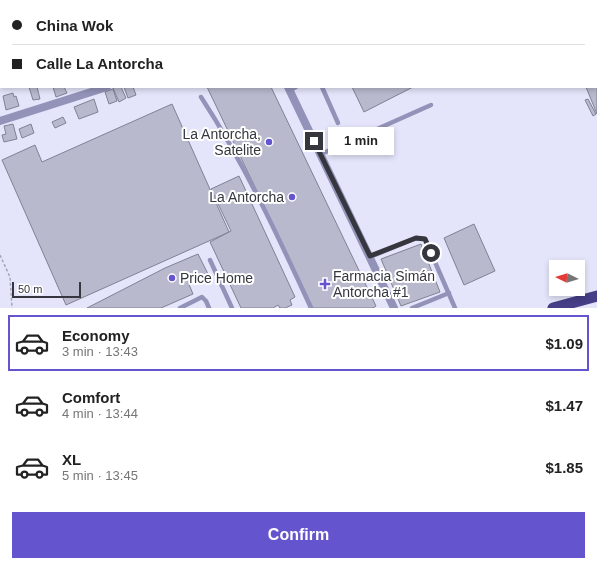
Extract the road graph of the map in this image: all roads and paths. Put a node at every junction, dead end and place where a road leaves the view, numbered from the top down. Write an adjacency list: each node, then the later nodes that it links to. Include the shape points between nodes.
1 (103, 88): 6 (street)
2 (291, 88): 8 (street)
3 (322, 88): 7 (lane)
4 (201, 97): 18 (lane, via 224,132)
5 (431, 105): 8 (lane)
6 (0, 121)
7 (338, 123)
8 (321, 154): 10 (street)
9 (0, 255): 14 (path, via 10,277)
10 (370, 256): 12 (lane, via 416,238 425,239); 19 (street)
11 (210, 260): 17 (lane)
12 (449, 293): 20 (lane); 21 (lane)
13 (597, 296): 22 (highway)
14 (12, 308)
15 (180, 308): 16 (lane, via 202,297)
16 (210, 308)
17 (232, 308)
18 (311, 308)
19 (394, 308)
20 (412, 308)
21 (455, 308)
22 (553, 308)

